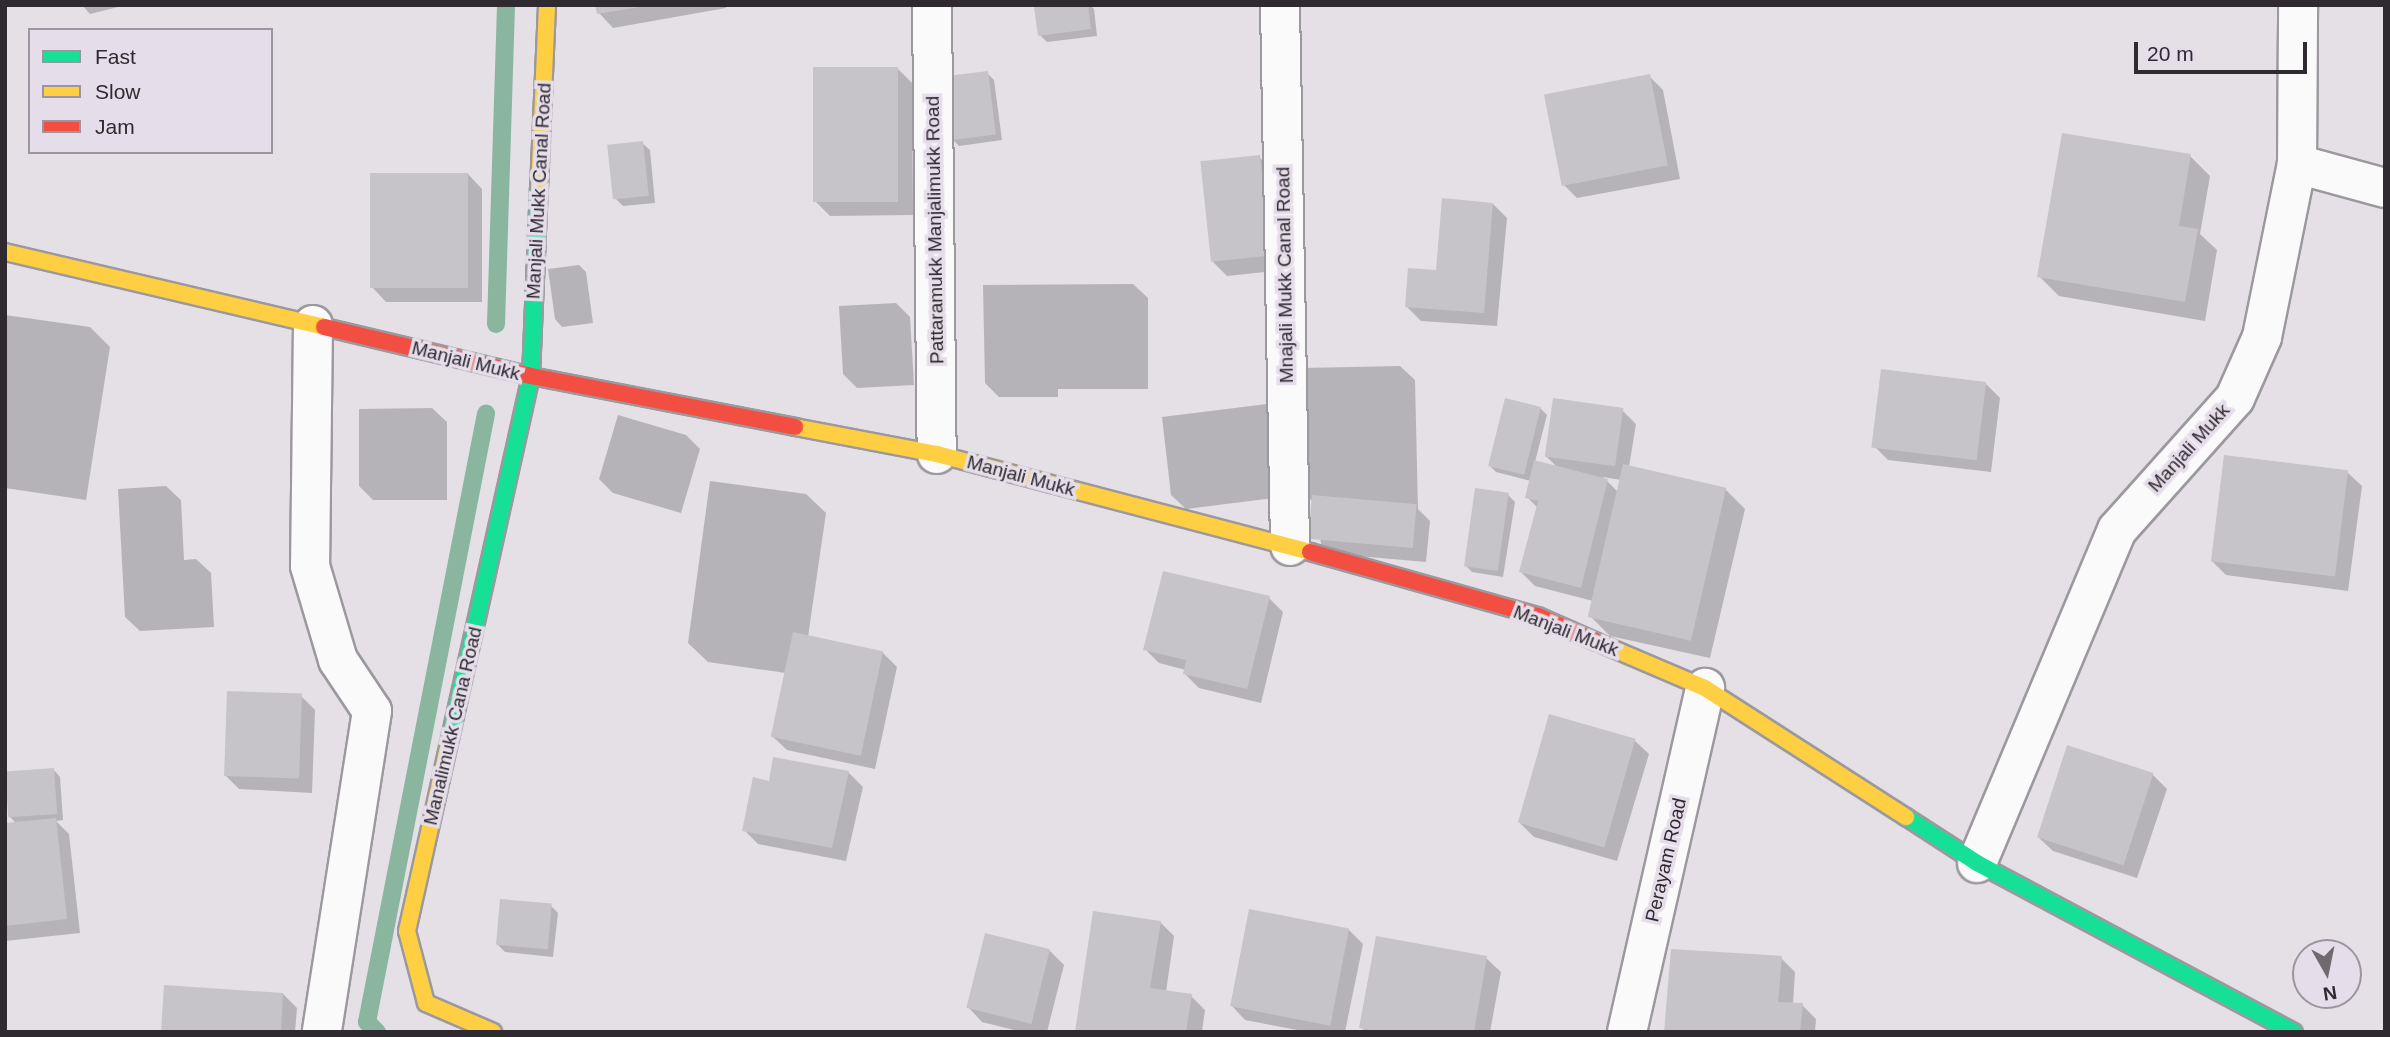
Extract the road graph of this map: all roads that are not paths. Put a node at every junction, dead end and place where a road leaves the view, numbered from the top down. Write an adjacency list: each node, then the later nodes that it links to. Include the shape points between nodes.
1 (547, 5): 9 (street, Manjali Mukk Canal Road)
2 (932, 5): 10 (street, Pattaramukk Manjalimukk Road)
3 (1280, 5): 11 (street, Mnajali Mukk Canal Road)
4 (2298, 5): 5 (street, Manjali Mukk)
5 (2297, 164): 6 (street); 13 (street, Manjali Mukk, via 2262,337 2235,398 2117,530)
6 (2385, 188)
7 (5, 252): 8 (street, Manjali Mukk)
8 (313, 325): 9 (street, Manjali Mukk); 14 (street, via 310,566 338,660 372,711)
9 (531, 376): 10 (street, Manjali Mukk); 15 (street, Manalimukk Cana Road, via 407,931 426,1003)
10 (937, 454): 11 (street, Manjali Mukk)
11 (1290, 546): 12 (street, Manjali Mukk, via 1538,616)
12 (1704, 688): 13 (street, Manjali Mukk); 16 (street, Perayam Road)
13 (1977, 863): 17 (street, Manjali Mukk)
14 (322, 1032)
15 (493, 1032)
16 (1627, 1032)
17 (2294, 1032)

